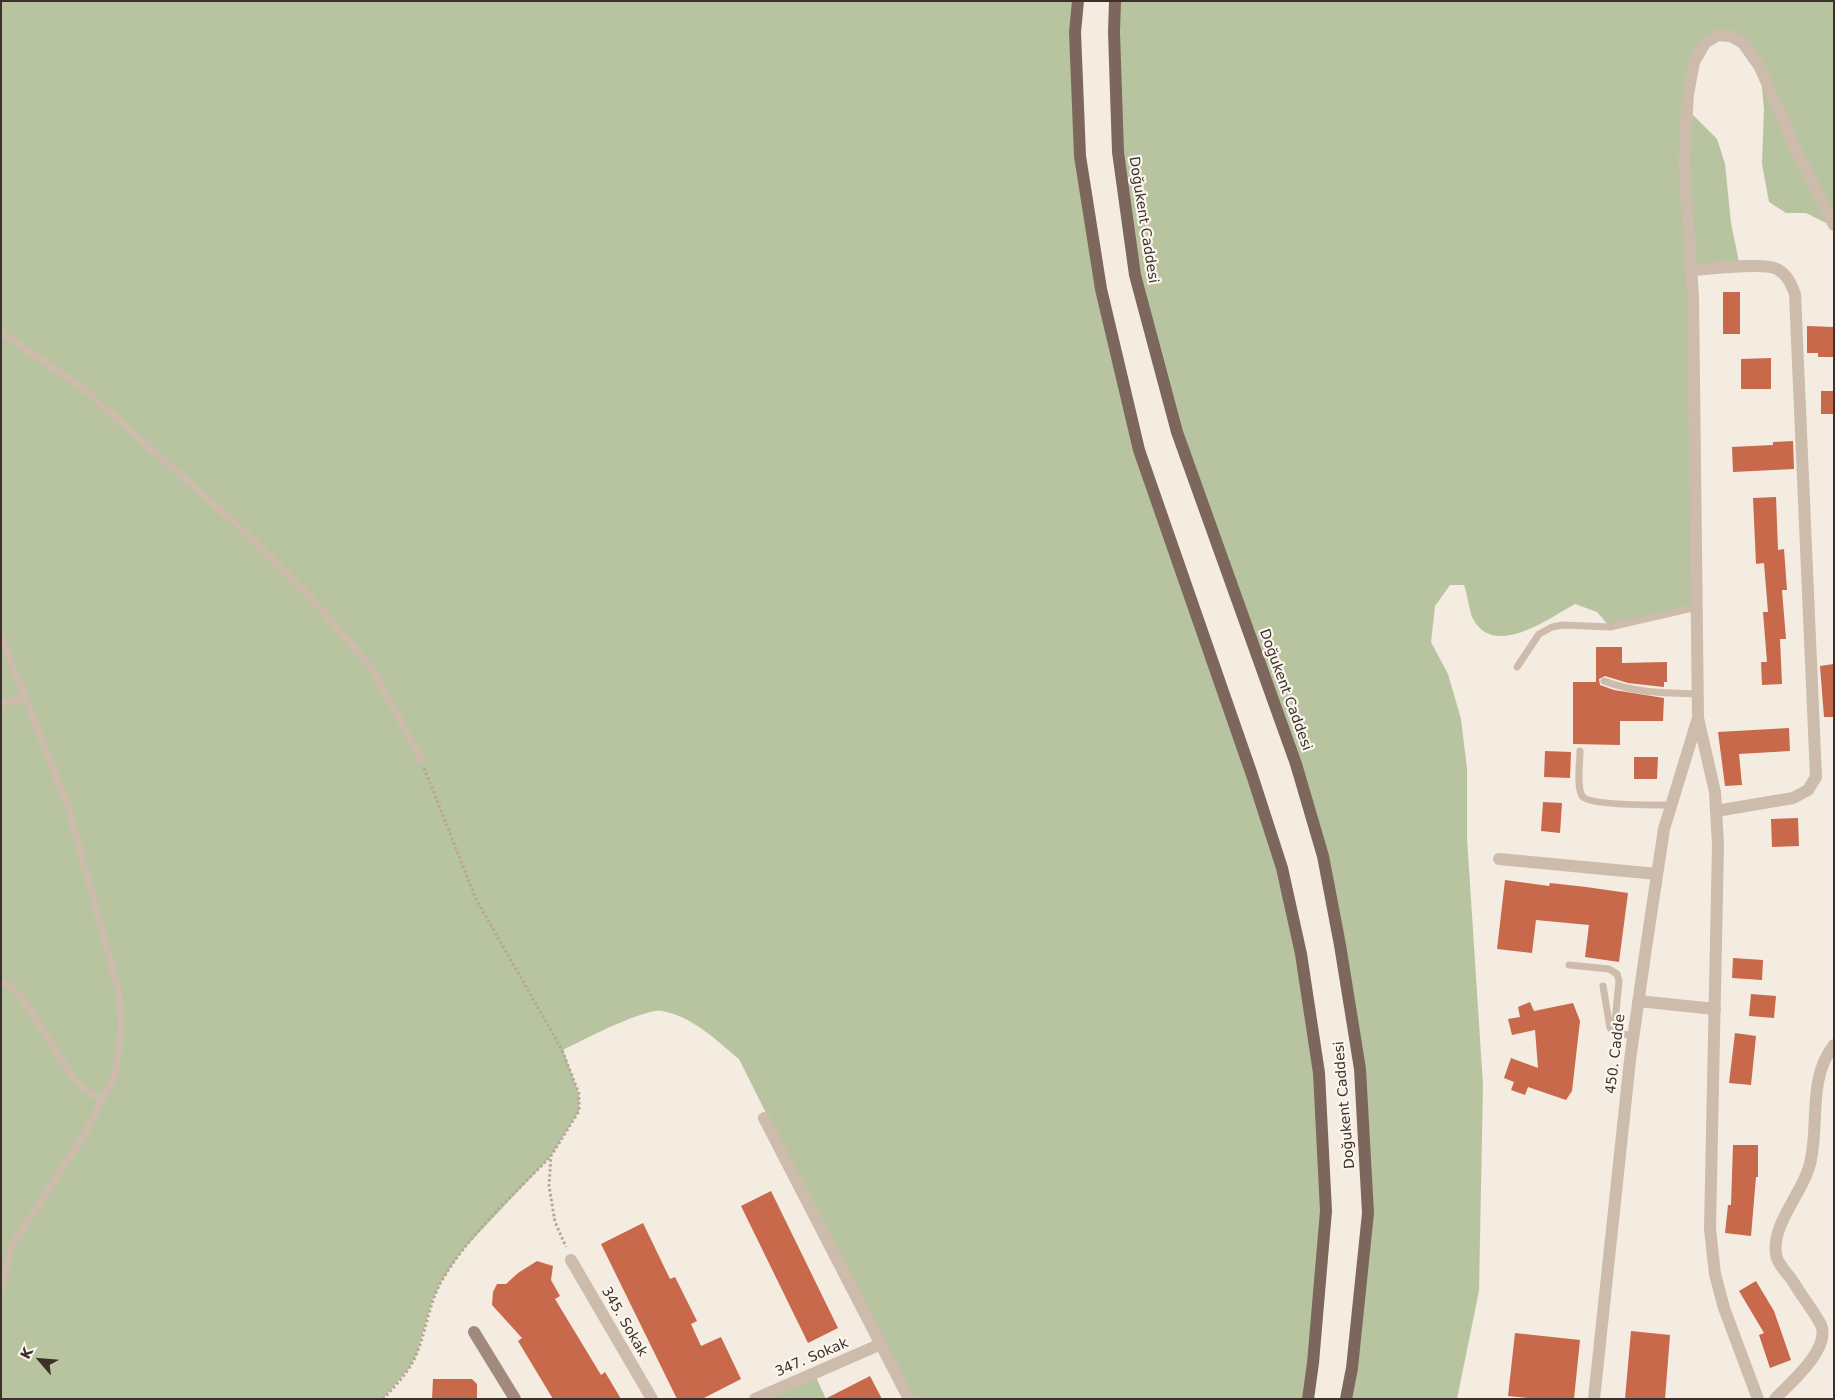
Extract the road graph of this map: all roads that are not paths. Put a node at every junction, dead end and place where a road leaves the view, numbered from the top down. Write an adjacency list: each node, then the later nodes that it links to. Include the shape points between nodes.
1 (1078, 1): 38 (main road, Doğukent Caddesi, via 1075,32 1080,156 1101,289 1139,450 1262,803 1282,868 1301,954 1319,1073 1326,1211)
2 (1115, 1): 39 (main road, Doğukent Caddesi, via 1118,152 1135,275 1177,432 1296,764 1323,856 1340,945 1360,1069 1368,1213)
3 (1834, 225): 4 (street, via 1796,150 1760,67 1743,43 1731,36 1718,35 1705,43 1694,62 1688,94 1684,162)
4 (1691, 270): 6 (street); 17 (street, via 1762,266 1777,269 1789,278 1795,294 1816,777 1808,790 1793,798)
5 (1, 332): 15 (lane, via 80,386 244,531 311,598 374,671)
6 (1696, 607): 8 (lane, via 1610,627 1563,624 1552,627 1539,634); 10 (street)
7 (1, 636): 11 (lane)
8 (1517, 667)
9 (1604, 681): 10 (lane, via 1625,689 1651,693)
10 (1698, 694): 13 (street)
11 (25, 698): 12 (lane); 28 (lane, via 68,806 118,989 122,1024 118,1058)
12 (1, 703)
13 (1698, 718): 16 (street, 450. Cadde); 17 (street, via 1715,792)
14 (1580, 751): 16 (lane, via 1579,789 1583,797 1611,804)
15 (421, 760)
16 (1672, 805): 19 (street, 450. Cadde, via 1664,829)
17 (1716, 811): 24 (street)
18 (1498, 859): 19 (street)
19 (1658, 874): 23 (street, 450. Cadde)
20 (1569, 965): 25 (lane, via 1608,969 1617,974)
21 (1, 982): 28 (lane, via 19,994 74,1079)
22 (1603, 986): 25 (lane, via 1609,1025)
23 (1638, 1001): 24 (street); 26 (street, 450. Cadde)
24 (1715, 1009): 41 (street, via 1710,1229 1724,1308)
25 (1614, 1032): 26 (lane)
26 (1633, 1036): 40 (street, 450. Cadde)
27 (1834, 1045): 42 (street, via 1818,1076 1812,1159 1776,1238 1776,1256 1821,1326 1822,1340 1813,1358)
28 (102, 1100): 31 (lane, via 86,1132 11,1247)
29 (764, 1118): 33 (street)
30 (571, 1260): 35 (street, 345. Sokak)
31 (1, 1290)
32 (474, 1332): 34 (street)
33 (881, 1344): 36 (street, 347. Sokak); 37 (street)
34 (515, 1399)
35 (652, 1399)
36 (755, 1399)
37 (909, 1399)
38 (1308, 1399)
39 (1346, 1399)
40 (1594, 1399)
41 (1758, 1399)
42 (1775, 1399)

